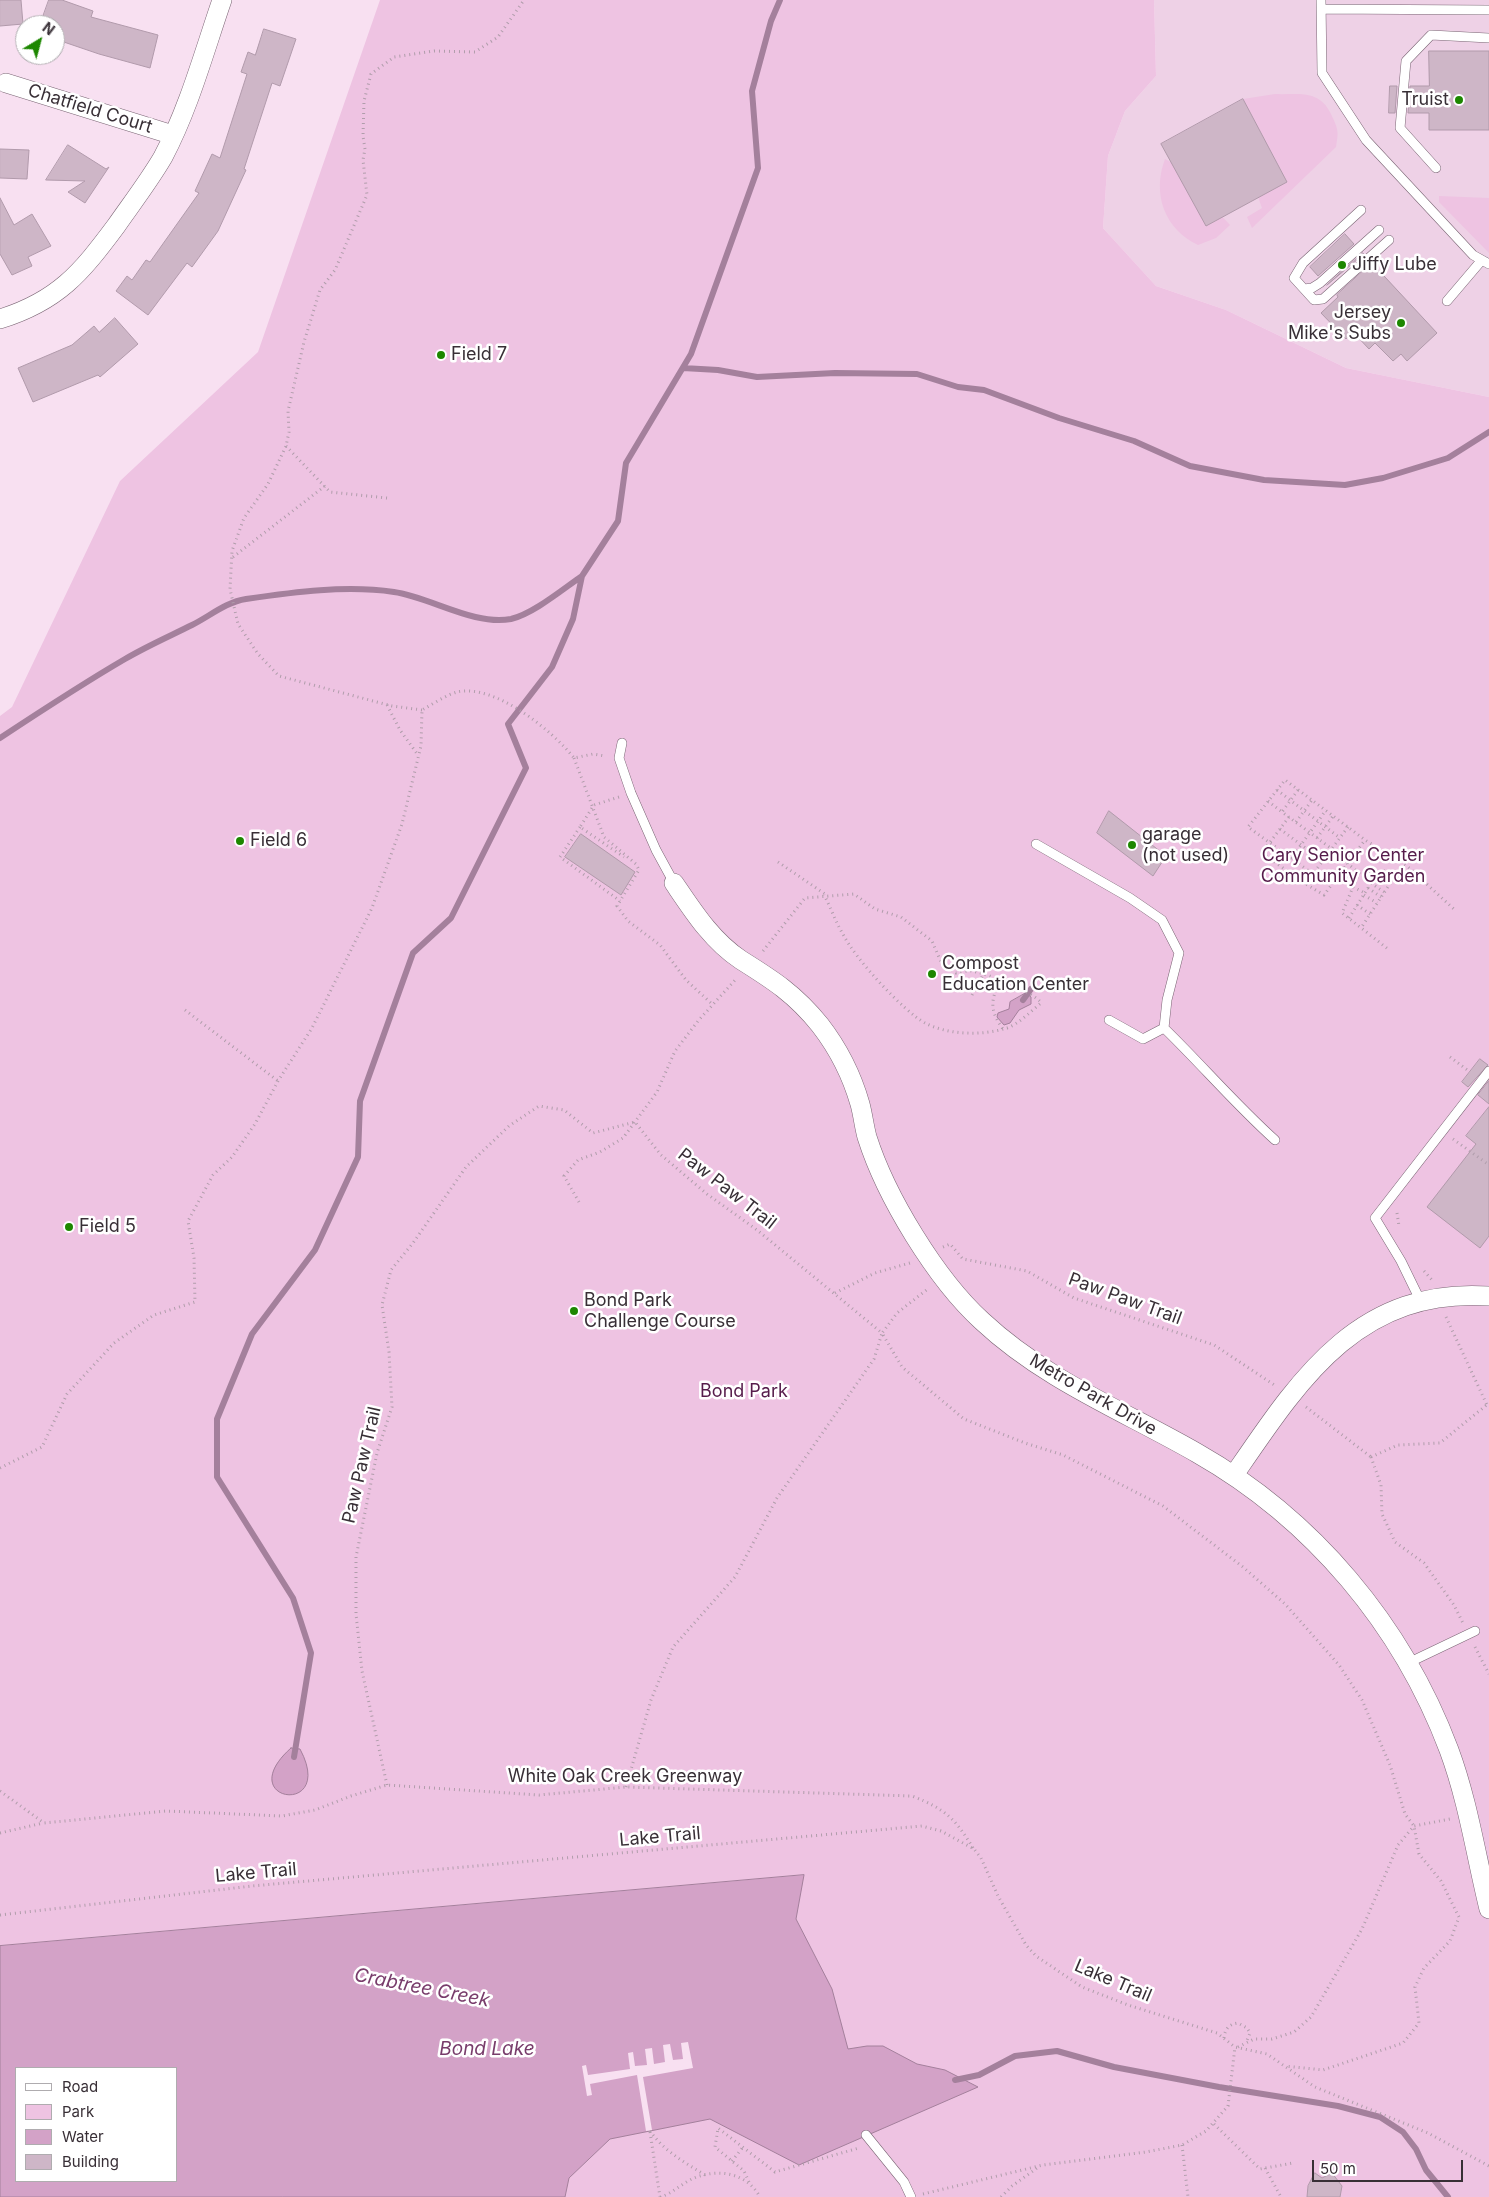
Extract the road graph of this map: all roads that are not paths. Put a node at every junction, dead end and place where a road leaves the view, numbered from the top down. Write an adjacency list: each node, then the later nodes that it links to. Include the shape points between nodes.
1 (222, 0): 6 (street)
2 (1321, 5): 3 (lane); 11 (lane, via 1322,73 1366,140 1412,192)
3 (1489, 10)
4 (1489, 38): 7 (lane, via 1431,35 1406,61 1400,128)
5 (6, 83): 6 (street, Chatfield Court)
6 (173, 135): 14 (street, via 150,178 78,274 40,303)
7 (1436, 168)
8 (1361, 210): 12 (lane, via 1303,263 1294,278)
9 (1379, 230): 12 (lane, via 1320,283)
10 (1389, 240): 12 (lane, via 1323,299 1314,300)
11 (1485, 262): 13 (lane)
12 (1304, 289)
13 (1447, 301)
14 (0, 319)
15 (622, 743): 17 (lane, via 619,758 631,793)
16 (1036, 844): 19 (lane, via 1162,920 1179,953 1167,1000)
17 (674, 884): 24 (street, Metro Park Drive, via 700,923 740,960 786,988 820,1025 842,1059 859,1101 867,1136 917,1263 1012,1347 1052,1375)
18 (1109, 1020): 19 (lane, via 1143,1039)
19 (1164, 1028): 21 (lane, via 1203,1066 1237,1106)
20 (1489, 1071): 23 (lane, via 1375,1218)
21 (1275, 1140)
22 (1489, 1296): 23 (street)
23 (1420, 1300): 24 (street, via 1366,1324 1322,1358 1289,1395)
24 (1234, 1475): 26 (street, Metro Park Drive, via 1286,1515 1344,1573)
25 (1472, 1633): 26 (lane)
26 (1408, 1663): 27 (street, Metro Park Drive, via 1431,1706 1450,1753)
27 (1489, 1909)
28 (866, 2135): 29 (lane, via 904,2182)
29 (911, 2197)

